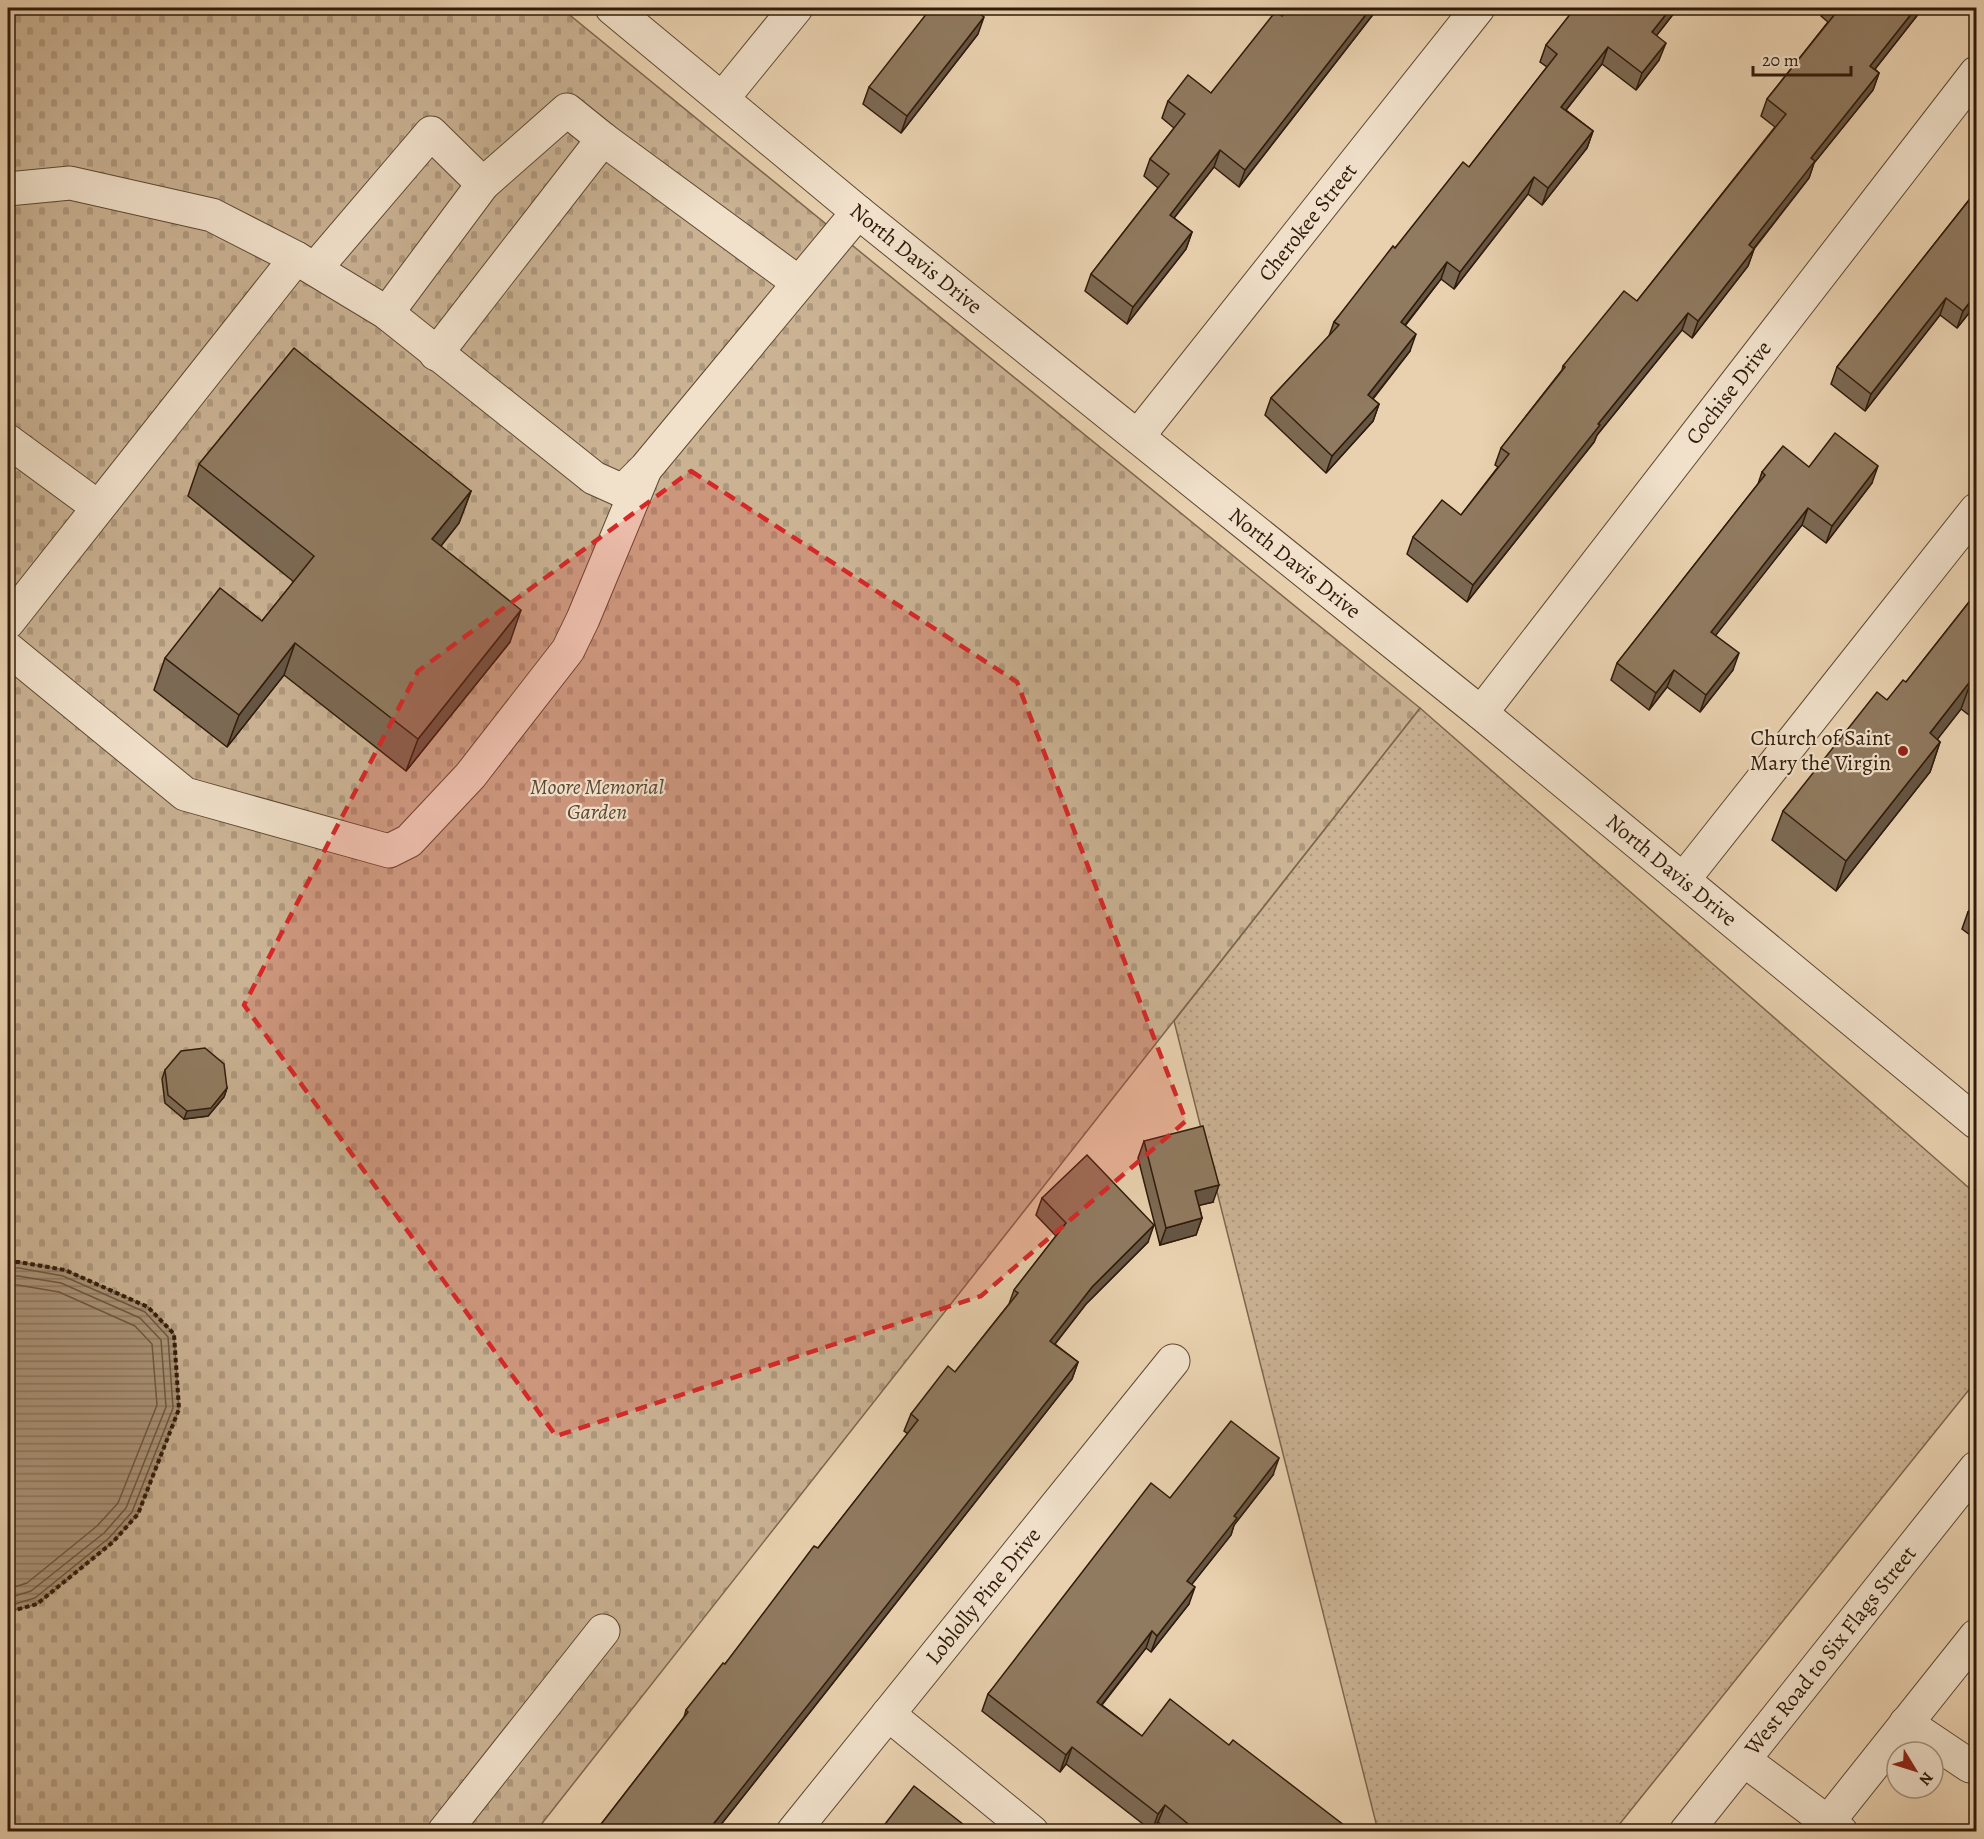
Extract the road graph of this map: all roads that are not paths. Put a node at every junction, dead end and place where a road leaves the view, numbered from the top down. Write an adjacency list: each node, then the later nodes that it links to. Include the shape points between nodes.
1 (612, 8): 5 (street, North Davis Drive)
2 (796, 8): 5 (street)
3 (1478, 8): 14 (street, Cherokee Street)
4 (1977, 73): 21 (street, Cochise Drive)
5 (722, 99): 9 (street, North Davis Drive)
6 (603, 139): 7 (street, via 567,110); 11 (street); 13 (street)
7 (483, 184): 10 (street, via 431,134); 12 (street)
8 (8, 189): 10 (street, via 70,183 212,215)
9 (858, 212): 11 (street); 14 (street, North Davis Drive)
10 (306, 264): 12 (street); 17 (street)
11 (799, 283): 16 (street)
12 (387, 313): 13 (street)
13 (436, 354): 16 (street, via 594,478 623,491)
14 (1137, 436): 21 (street, North Davis Drive)
15 (8, 441): 17 (street)
16 (646, 468): 20 (street, via 568,650 470,776 409,841 389,851 185,794)
17 (98, 507): 19 (street)
18 (1977, 510): 22 (street)
19 (8, 622)
20 (8, 649)
21 (1481, 713): 22 (street, North Davis Drive)
22 (1683, 880): 23 (street, North Davis Drive)
23 (1975, 1117)
24 (1173, 1362): 28 (street, Loblolly Pine Drive)
25 (1977, 1468): 30 (street, West Road to Six Flags Street)
26 (603, 1632): 33 (street)
27 (1977, 1636): 29 (street)
28 (888, 1714): 34 (street, Loblolly Pine Drive); 35 (street)
29 (1906, 1723): 31 (street, via 1970,1766); 32 (street)
30 (1744, 1760): 32 (street); 36 (street, West Road to Six Flags Street)
31 (1977, 1766)
32 (1829, 1828)
33 (444, 1832)
34 (793, 1832)
35 (1032, 1832)
36 (1686, 1832)

